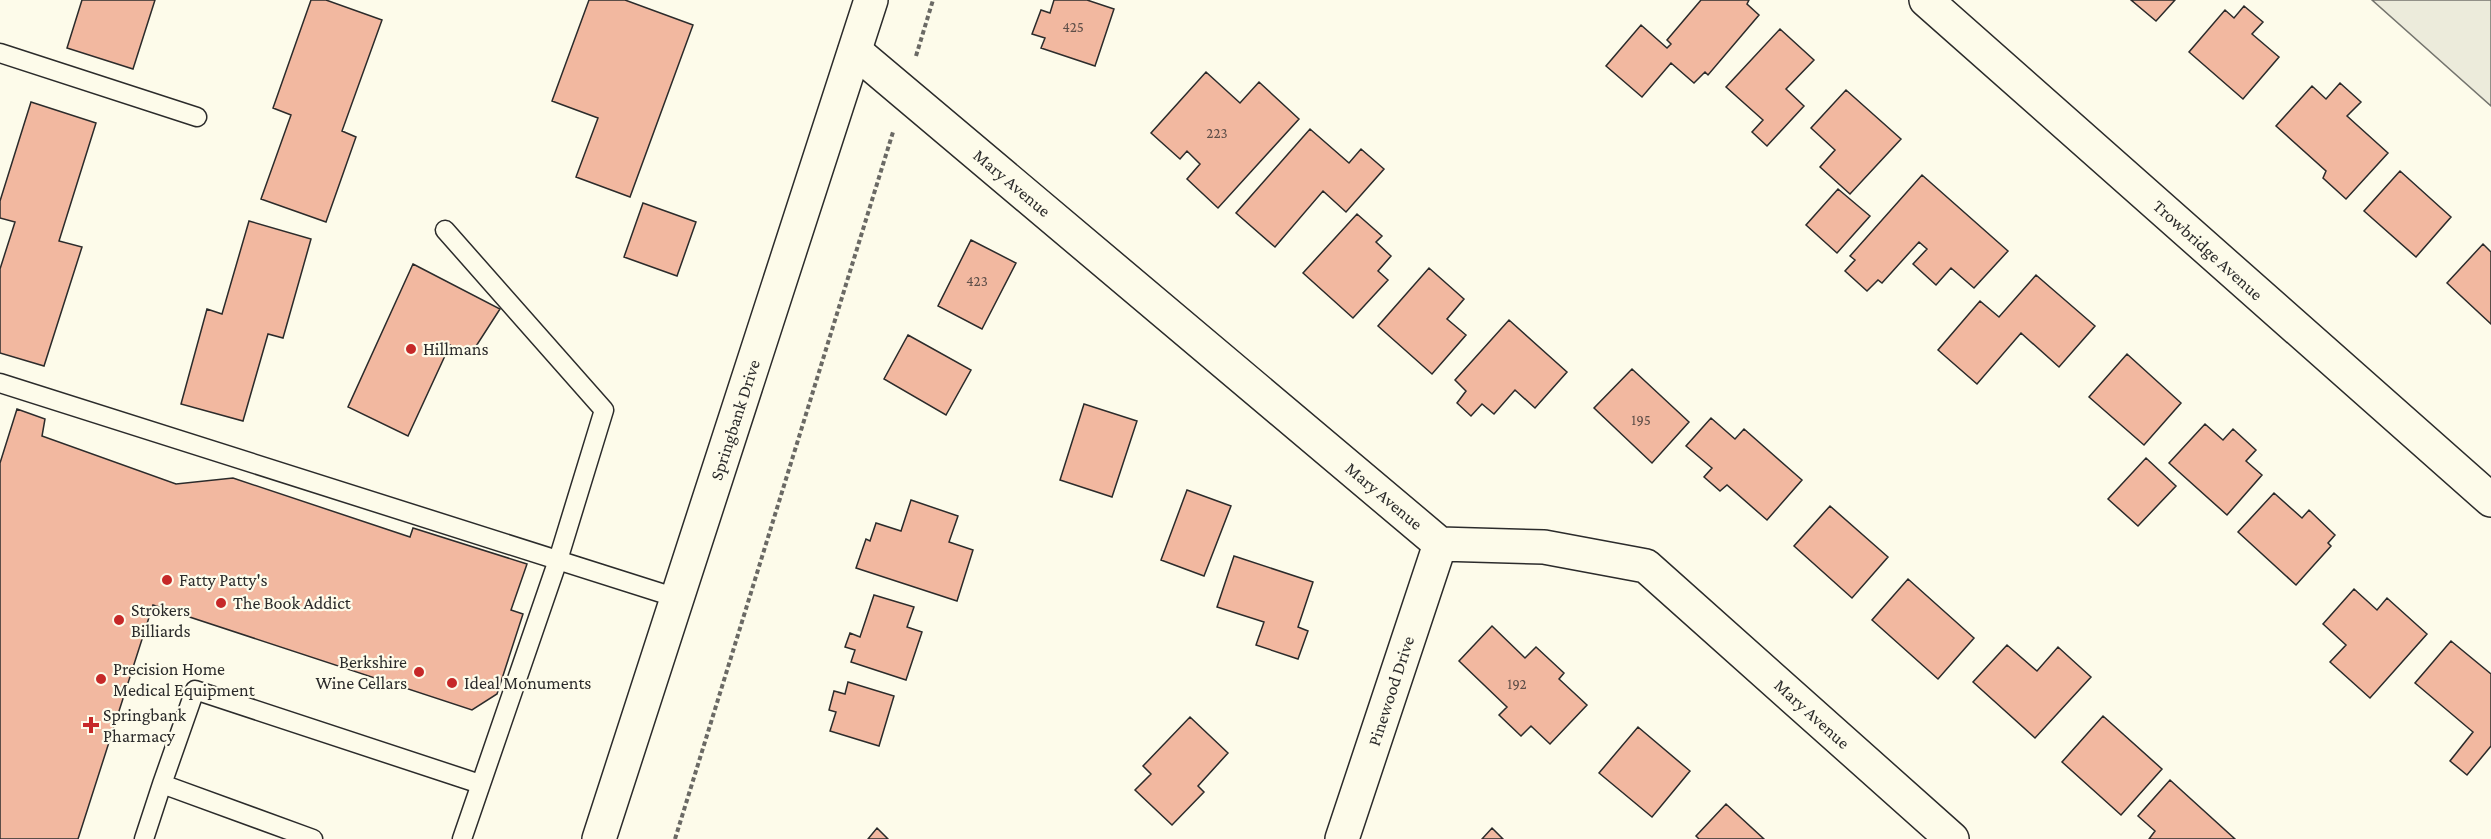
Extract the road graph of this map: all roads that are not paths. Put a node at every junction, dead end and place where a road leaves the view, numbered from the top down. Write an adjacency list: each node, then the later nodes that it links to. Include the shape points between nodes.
1 (1926, 0): 8 (street, Trowbridge Avenue)
2 (868, 1): 3 (street, Springbank Drive)
3 (855, 51): 9 (street, Mary Avenue); 11 (street, Springbank Drive)
4 (0, 53): 5 (lane)
5 (197, 117)
6 (445, 230): 10 (lane, via 604,410)
7 (0, 383): 10 (lane)
8 (2491, 500)
9 (1440, 544): 18 (street, Pinewood Drive); 19 (street, Mary Avenue, via 1544,547 1646,566)
10 (558, 560): 11 (lane); 13 (lane)
11 (677, 598): 17 (street, Springbank Drive)
12 (162, 784): 13 (lane, via 195,690); 14 (lane); 15 (lane)
13 (480, 784): 16 (lane)
14 (144, 839)
15 (313, 839)
16 (462, 839)
17 (599, 839)
18 (1342, 839)
19 (1952, 839)

